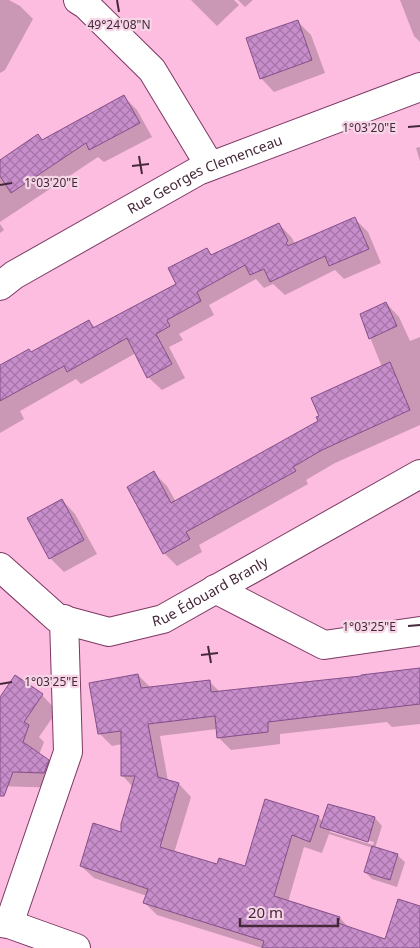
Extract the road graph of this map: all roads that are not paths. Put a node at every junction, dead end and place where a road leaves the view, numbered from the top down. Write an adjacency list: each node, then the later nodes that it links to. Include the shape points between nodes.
1 (78, 0): 3 (street, via 152,70)
2 (420, 88): 3 (street, Rue Georges Clemenceau)
3 (210, 166): 4 (street, Rue Georges Clemenceau, via 14,275)
4 (0, 286)
5 (420, 474): 7 (street, Rue Édouard Branly)
6 (0, 567): 8 (street, Rue Édouard Branly, via 57,618)
7 (216, 589): 8 (street, Rue Édouard Branly, via 163,618 109,632); 9 (street, via 324,645)
8 (64, 619): 10 (street, via 68,752)
9 (420, 631)
10 (4, 924): 11 (street)
11 (76, 948)

